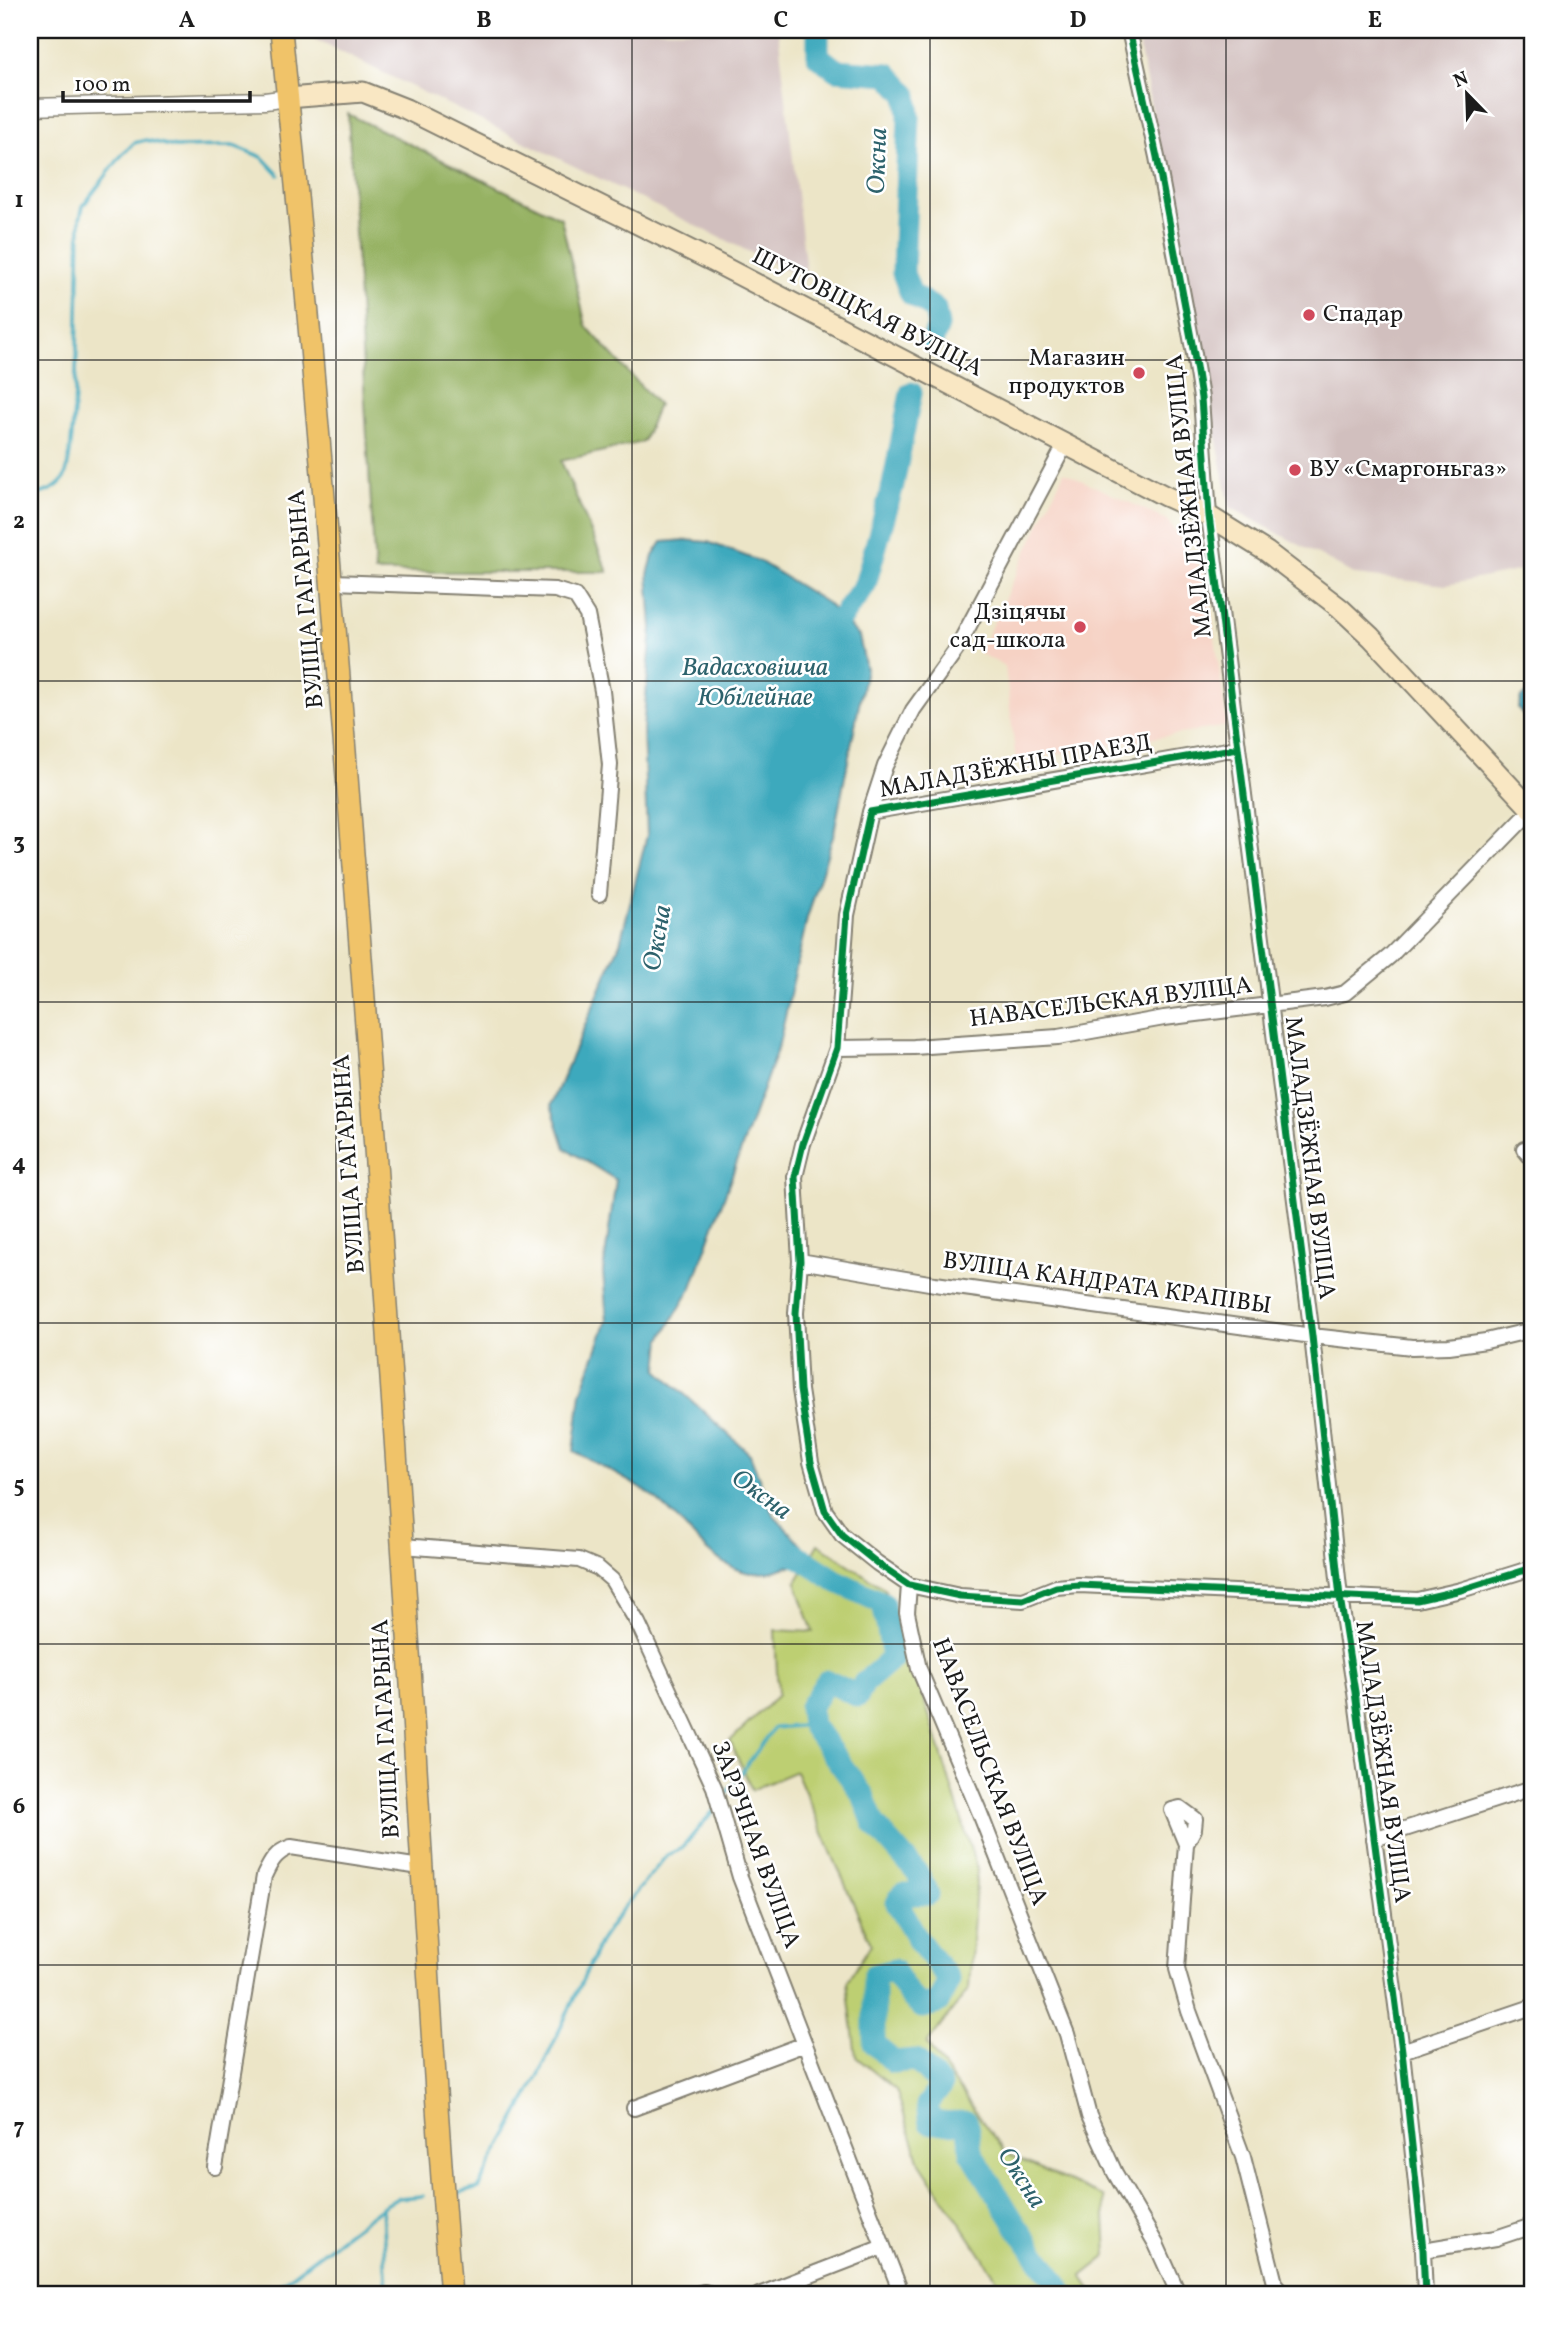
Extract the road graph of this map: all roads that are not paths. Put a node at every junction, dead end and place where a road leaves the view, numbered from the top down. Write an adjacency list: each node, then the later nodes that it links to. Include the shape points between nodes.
1 (281, 30): 3 (main road, ВУЛІЦА ГАГАРЫНА)
2 (1129, 30): 6 (street, МАЛАДЗЁЖНАЯ ВУЛІЦА, via 1194,354)
3 (288, 98): 4 (street); 5 (main road, ШУТОВІЦКАЯ ВУЛІЦА, via 363,92 407,109); 7 (main road, ВУЛІЦА ГАГАРЫНА)
4 (30, 107)
5 (1066, 443): 6 (main road, ШУТОВІЦКАЯ ВУЛІЦА); 10 (street, МАЛАДЗЁЖНЫ ПРАЕЗД, via 956,650 913,710 885,766)
6 (1209, 516): 8 (street, МАЛАДЗЁЖНАЯ ВУЛІЦА); 9 (main road, ШУТОВІЦКАЯ ВУЛІЦА, via 1267,552 1340,608)
7 (333, 582): 11 (street, via 555,590 575,596 587,615 610,765); 17 (main road, ВУЛІЦА ГАГАРЫНА)
8 (1238, 748): 10 (street, МАЛАДЗЁЖНЫ ПРАЕЗД); 12 (street, МАЛАДЗЁЖНАЯ ВУЛІЦА)
9 (1532, 810): 12 (street, НАВАСЕЛЬСКАЯ ВУЛІЦА, via 1390,956 1345,993)
10 (870, 811): 13 (street, МАЛАДЗЁЖНЫ ПРАЕЗД, via 847,915)
11 (599, 894)
12 (1270, 1006): 13 (street, НАВАСЕЛЬСКАЯ ВУЛІЦА, via 1058,1037); 16 (street, МАЛАДЗЁЖНАЯ ВУЛІЦА)
13 (837, 1048): 14 (street, via 795,1177)
14 (800, 1261): 16 (street, ВУЛІЦА КАНДРАТА КРАПІВЫ); 19 (street, via 796,1312 800,1390 811,1462 825,1511 842,1535)
15 (1532, 1330): 16 (street, ВУЛІЦА КАНДРАТА КРАПІВЫ, via 1449,1346 1412,1347)
16 (1312, 1336): 20 (street, МАЛАДЗЁЖНАЯ ВУЛІЦА)
17 (403, 1546): 24 (main road, ВУЛІЦА ГАГАРЫНА); 26 (street, ЗАРЭЧНАЯ ВУЛІЦА, via 579,1560 612,1580 638,1623 714,1787 740,1877)
18 (1532, 1568): 20 (street, via 1418,1600)
19 (909, 1585): 20 (street, via 960,1596 1023,1600 1056,1587 1079,1585); 38 (street, НАВАСЕЛЬСКАЯ ВУЛІЦА, via 907,1613 919,1669 1067,2034 1089,2116)
20 (1340, 1597): 22 (street, МАЛАДЗЁЖНАЯ ВУЛІЦА)
21 (1532, 1788): 22 (street)
22 (1374, 1839): 27 (street, МАЛАДЗЁЖНАЯ ВУЛІЦА)
23 (1186, 1844): 39 (street, via 1177,1969 1243,2157 1275,2283)
24 (421, 1867): 29 (street, via 291,1847 269,1864); 33 (main road, ВУЛІЦА ГАГАРЫНА)
25 (1532, 2007): 27 (street)
26 (806, 2044): 28 (street); 31 (street, ЗАРЭЧНАЯ ВУЛІЦА)
27 (1402, 2051): 32 (street, МАЛАДЗЁЖНАЯ ВУЛІЦА)
28 (634, 2108)
29 (215, 2167)
30 (1532, 2226): 32 (street, via 1496,2238)
31 (883, 2247): 36 (street); 37 (street, ЗАРЭЧНАЯ ВУЛІЦА)
32 (1423, 2250): 40 (street, МАЛАДЗЁЖНАЯ ВУЛІЦА)
33 (451, 2295)
34 (693, 2295): 35 (street)
35 (715, 2295)
36 (759, 2295)
37 (902, 2295)
38 (1179, 2295)
39 (1285, 2295)
40 (1425, 2295)

